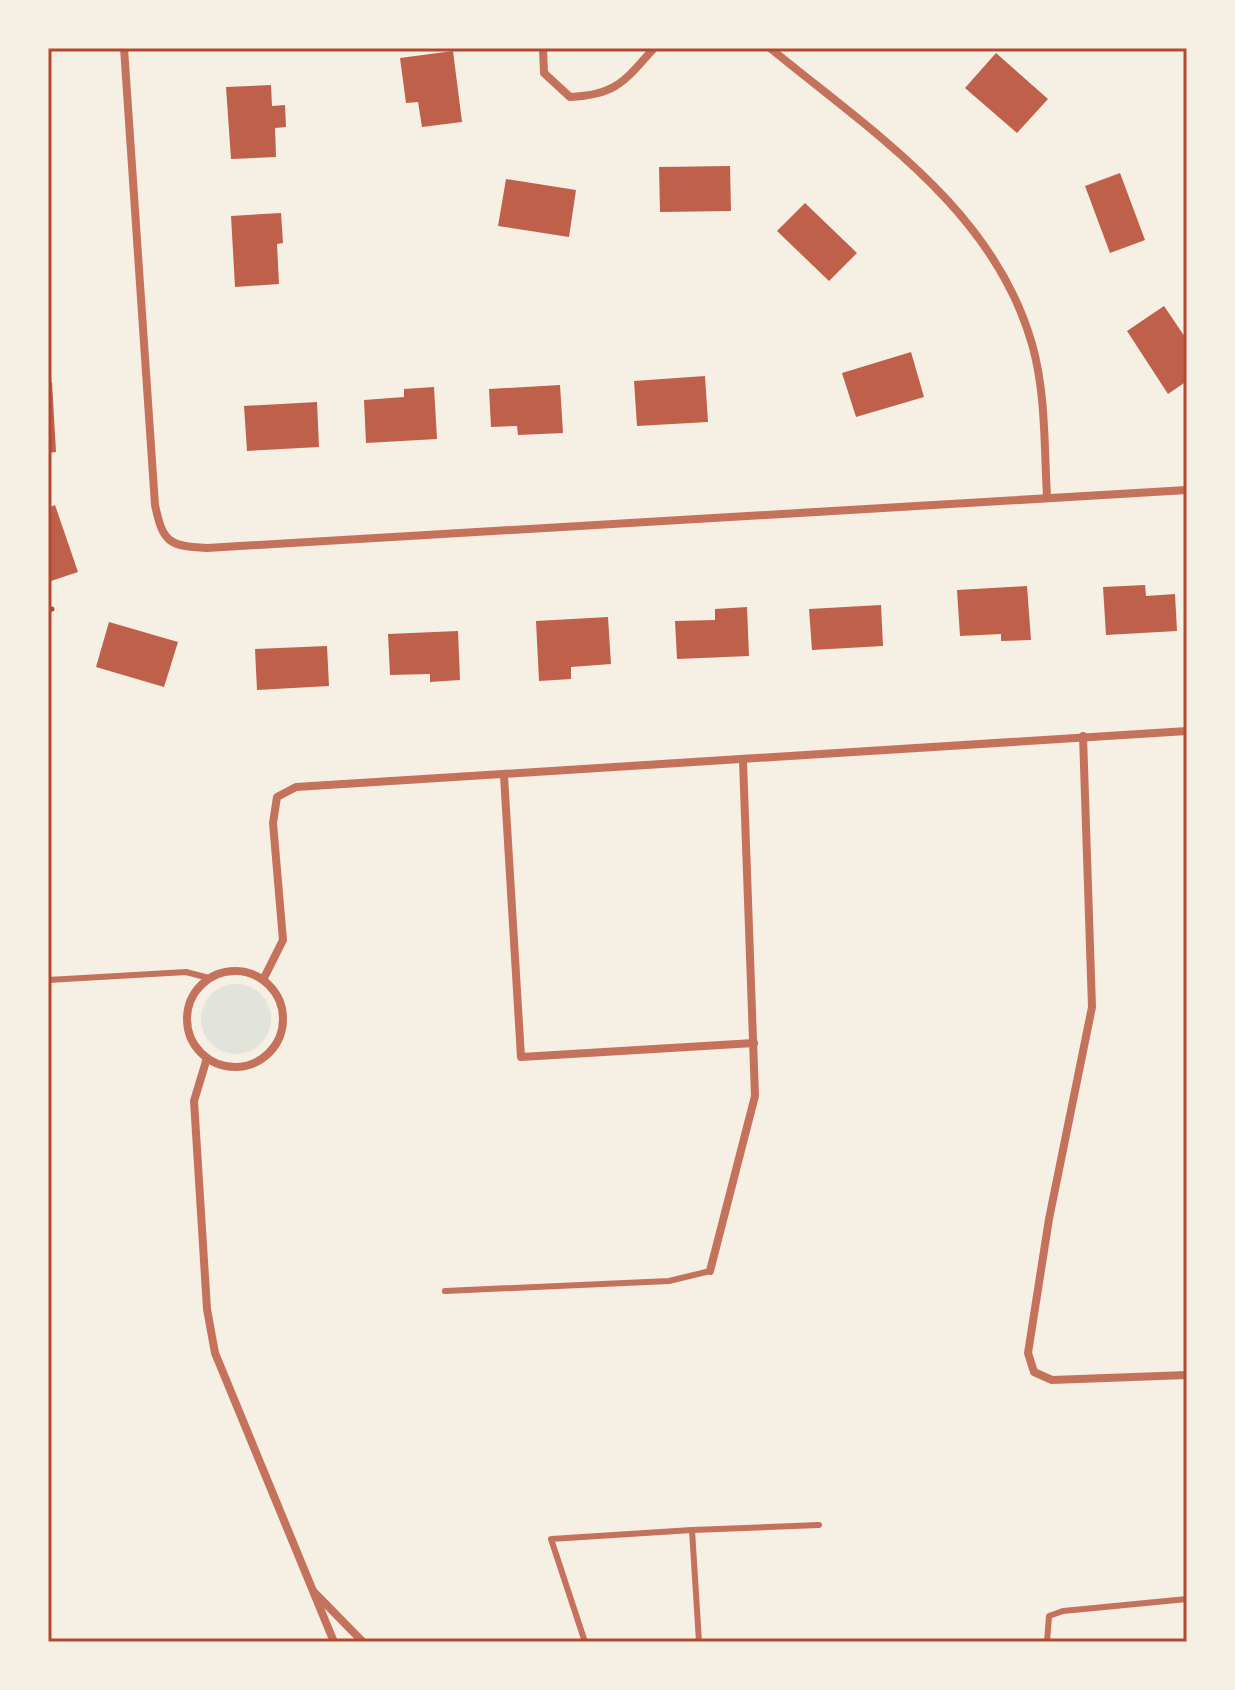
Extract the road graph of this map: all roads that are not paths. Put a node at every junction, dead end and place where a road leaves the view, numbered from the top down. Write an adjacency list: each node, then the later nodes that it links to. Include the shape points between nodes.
1 (124, 48): 6 (street, via 155,505 166,540 180,547)
2 (543, 48): 3 (street, via 544,73 570,97 598,96 622,85)
3 (654, 48)
4 (770, 48): 6 (street, via 931,181 992,251 1033,345)
5 (1187, 490): 6 (street)
6 (1047, 496)
7 (1187, 731): 8 (street)
8 (1083, 736): 9 (street); 18 (street, via 1092,1007 1028,1353 1034,1372 1052,1380)
9 (743, 761): 10 (street); 14 (street)
10 (504, 776): 13 (street, via 296,787 277,797 273,823 283,940); 14 (street, via 521,1057)
11 (209, 978): 12 (lane, via 186,972); 13 (street, via 227,971); 15 (street, via 188,1008 187,1027)
12 (48, 980)
13 (263, 980): 15 (street, via 283,1011 274,1047 261,1060 243,1066 224,1066)
14 (754, 1043): 16 (street, via 755,1096)
15 (207, 1058): 21 (street, via 194,1101 207,1309 215,1353)
16 (710, 1271): 17 (lane, via 669,1281)
17 (445, 1291)
18 (1187, 1375)
19 (819, 1525): 20 (lane)
20 (692, 1530): 25 (lane, via 551,1539); 26 (lane)
21 (310, 1589): 23 (street); 24 (street)
22 (1187, 1599): 27 (lane, via 1063,1611 1049,1616)
23 (334, 1642)
24 (363, 1642)
25 (585, 1642)
26 (699, 1642)
27 (1047, 1642)

